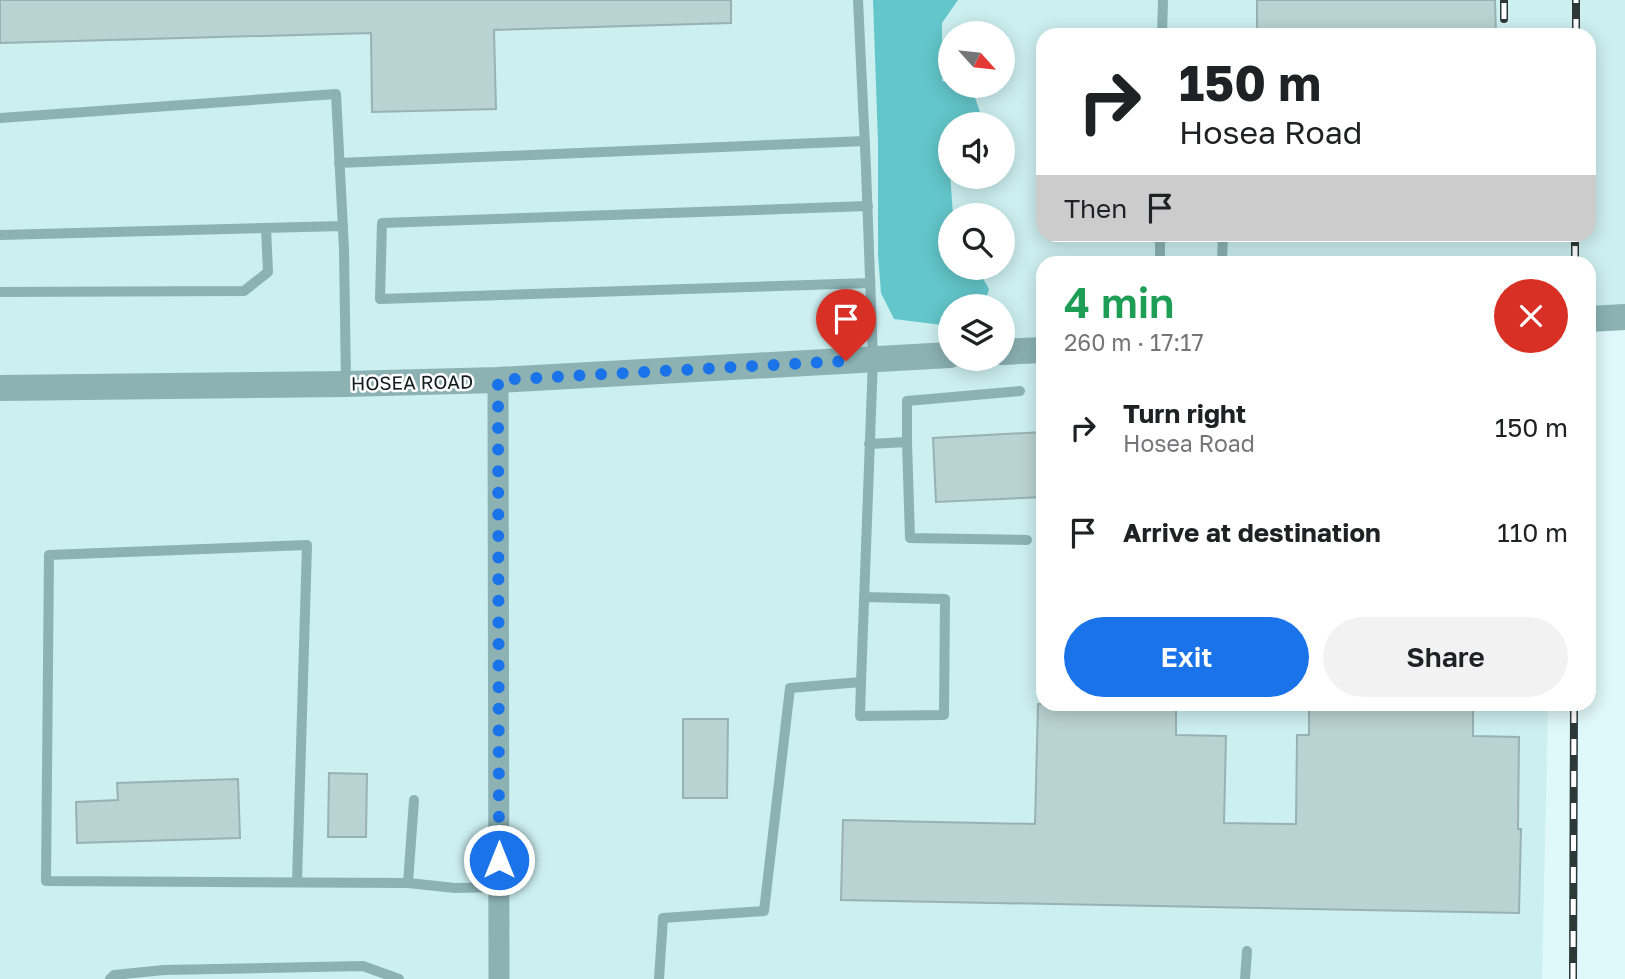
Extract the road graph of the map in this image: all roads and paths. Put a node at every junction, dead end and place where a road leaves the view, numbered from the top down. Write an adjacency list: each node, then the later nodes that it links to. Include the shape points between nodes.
1 (858, 0): 5 (lane)
2 (1163, 0): 3 (lane)
3 (1162, 28)
4 (0, 118): 6 (lane, via 336,94)
5 (865, 141): 6 (lane); 7 (lane)
6 (339, 163): 8 (lane)
7 (868, 206): 11 (lane); 11 (lane, via 382,223 380,299)
8 (343, 226): 9 (lane); 20 (lane)
9 (266, 228): 10 (lane); 12 (lane, via 268,272 244,291)
10 (0, 235)
11 (870, 283): 18 (lane)
12 (0, 292)
13 (1625, 317): 14 (street)
14 (1596, 319)
15 (1036, 350): 16 (street)
16 (1015, 351)
17 (938, 356): 18 (street, HOSEA ROAD)
18 (873, 359): 19 (street, HOSEA ROAD); 24 (lane)
19 (498, 380): 20 (street, HOSEA ROAD); 31 (street)
20 (346, 384): 21 (street, HOSEA ROAD)
21 (0, 388)
22 (1020, 391): 23 (lane, via 907,401)
23 (907, 442): 24 (lane); 25 (lane, via 910,538)
24 (869, 444): 26 (lane)
25 (1027, 540)
26 (864, 597): 27 (lane); 27 (lane, via 945,599 944,715 860,716)
27 (861, 682): 36 (lane, via 790,688 764,911 663,918)
28 (414, 800): 30 (lane)
29 (297, 882): 29 (lane, via 46,881 49,555 307,545); 30 (lane)
30 (408, 883): 31 (lane)
31 (499, 887): 35 (street)
32 (1247, 951): 37 (lane)
33 (110, 979): 34 (lane, via 164,970 363,966)
34 (399, 979)
35 (499, 979)
36 (659, 979)
37 (1245, 979)

